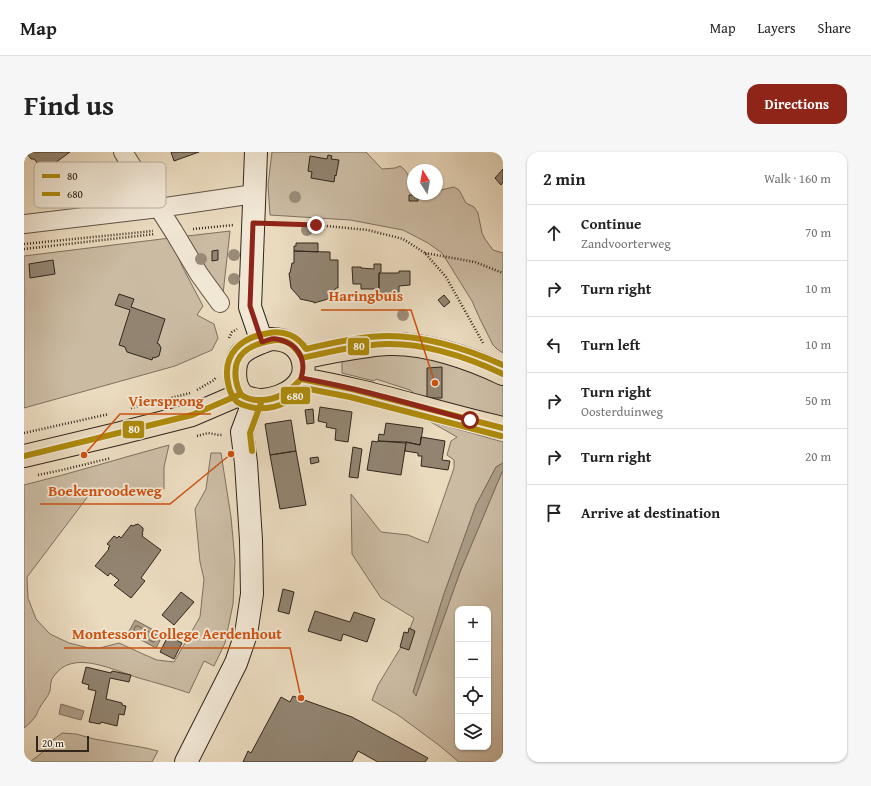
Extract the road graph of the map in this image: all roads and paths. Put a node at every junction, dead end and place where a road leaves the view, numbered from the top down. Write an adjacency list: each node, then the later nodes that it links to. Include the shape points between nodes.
1 (123, 152): 3 (street)
2 (256, 152): 4 (main road)
3 (129, 162)
4 (254, 194): 5 (street); 7 (main road)
5 (166, 207)
6 (159, 208): 8 (street); 9 (street)
7 (253, 223): 9 (path); 12 (path, via 368,230 403,239); 15 (main road, via 250,306)
8 (24, 224)
9 (174, 232): 10 (path, via 150,230); 11 (path); 14 (street)
10 (24, 244)
11 (24, 249)
12 (425, 252): 13 (path, via 475,262); 16 (path, via 446,277)
13 (503, 273)
14 (220, 303)
15 (262, 342): 17 (main road, via 271,339 292,344 297,349); 20 (main road, via 249,347 237,360 235,367 237,385)
16 (484, 346)
17 (301, 368): 18 (main road, via 342,349 403,344 437,350 487,366); 20 (main road, via 296,386 281,396 263,400); 23 (main road, via 323,382)
18 (503, 374)
19 (194, 392): 21 (path)
20 (248, 397): 27 (main road, via 192,415); 28 (main road, via 242,432 251,540 252,594 246,634 236,663)
21 (125, 410)
22 (110, 414): 24 (path)
23 (503, 428)
24 (24, 433)
25 (208, 433): 26 (path, via 219,435)
26 (223, 440)
27 (24, 456)
28 (186, 762)

